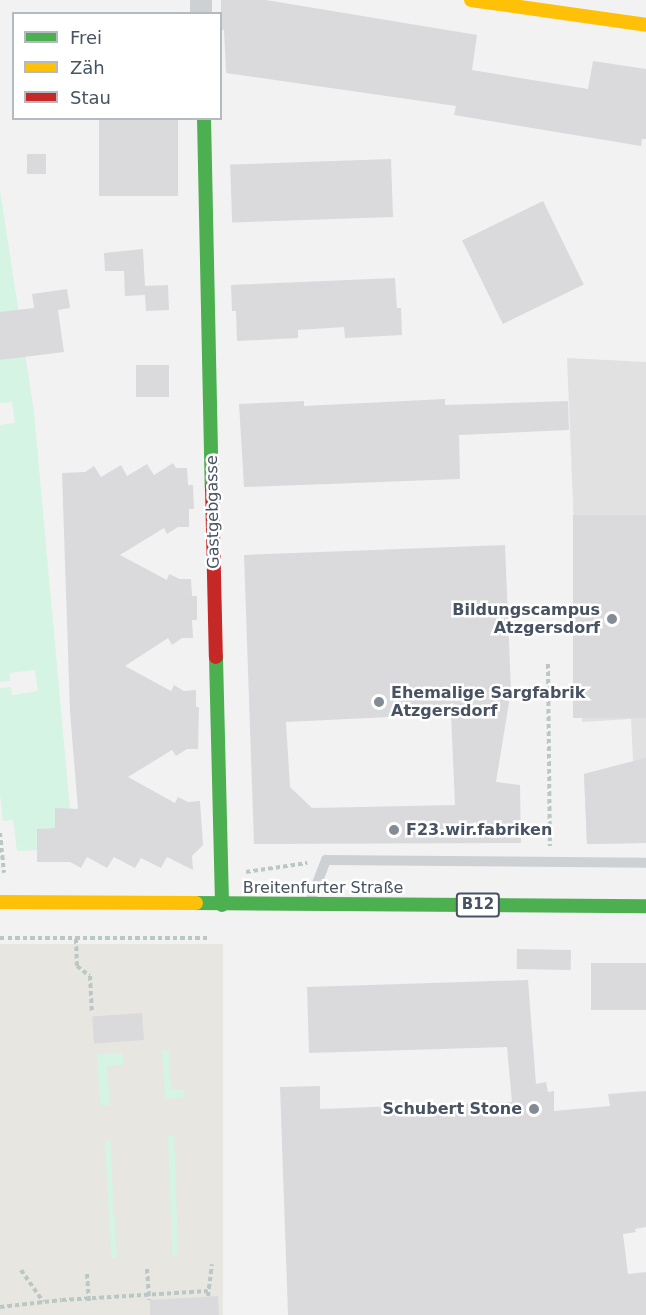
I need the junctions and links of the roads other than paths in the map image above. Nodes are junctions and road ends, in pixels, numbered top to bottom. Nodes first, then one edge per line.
1 (471, 0) edge
2 (646, 25) edge
3 (204, 120) edge
4 (646, 863) edge
5 (0, 902) edge
6 (309, 904) junction
7 (222, 905) junction
8 (646, 906) edge

1 - 2 street
3 - 7 street, Gastgebgasse
4 - 6 lane
5 - 7 street, Breitenfurter Straße / B12
6 - 7 street, Breitenfurter Straße / B12
6 - 8 street, Breitenfurter Straße / B12

